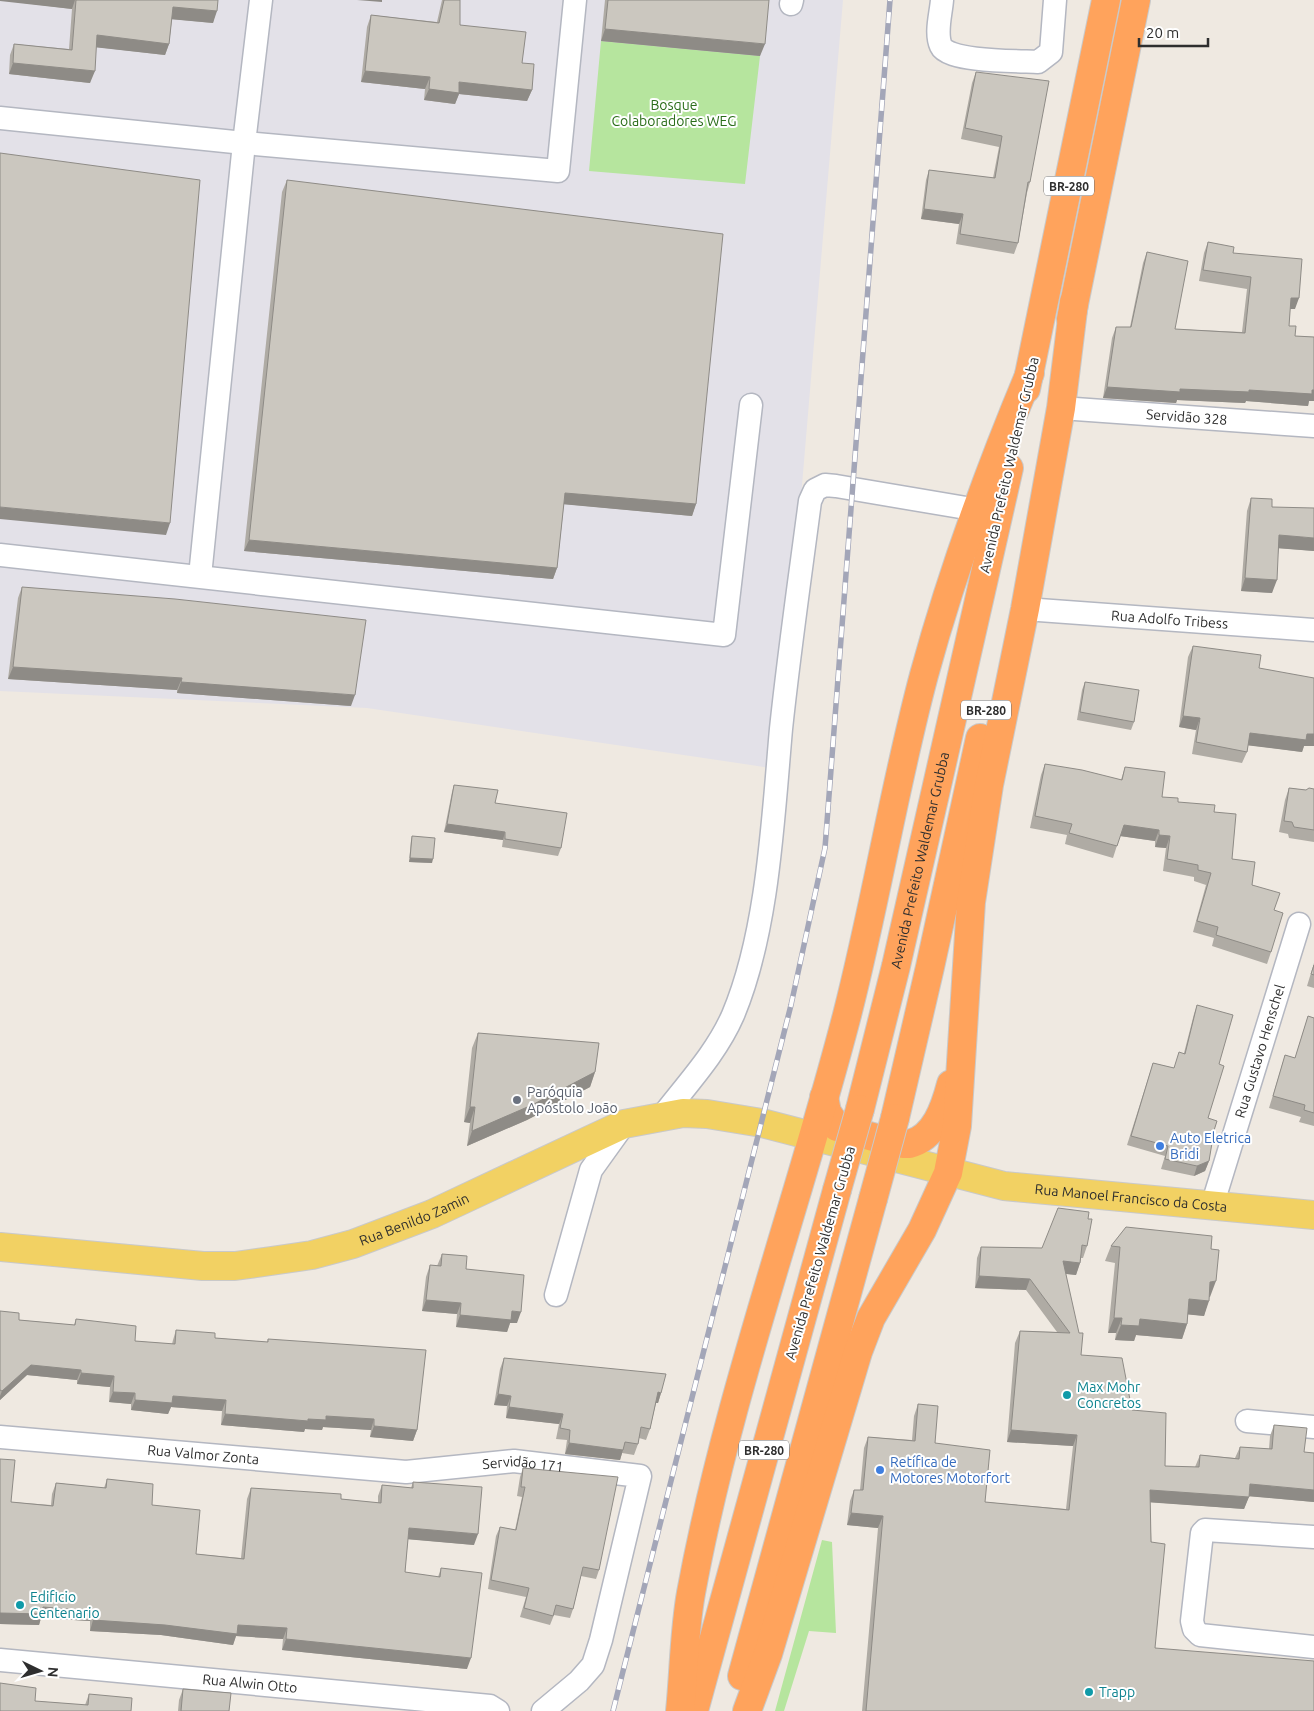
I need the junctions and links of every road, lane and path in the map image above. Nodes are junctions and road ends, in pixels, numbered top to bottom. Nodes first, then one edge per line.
1 (262, 0) edge
2 (575, 0) edge
3 (942, 0) edge
4 (1055, 0) edge
5 (1106, 0) edge
6 (1136, 0) edge
7 (0, 118) edge
8 (244, 143) junction
9 (1074, 302) junction
10 (1030, 373) junction
11 (751, 405) dead end
12 (1061, 408) junction
13 (1314, 426) edge
14 (978, 510) junction
15 (0, 555) edge
16 (200, 576) junction
17 (1025, 609) junction
18 (1314, 630) edge
19 (1299, 924) dead end
20 (961, 1044) junction
21 (824, 1097) junction
22 (664, 1114) junction
23 (624, 1124) junction
24 (813, 1136) junction
25 (948, 1173) junction
26 (1212, 1206) junction
27 (1314, 1215) edge
28 (0, 1247) edge
29 (556, 1295) dead end
30 (1248, 1421) dead end
31 (1310, 1426) edge
32 (0, 1437) edge
33 (406, 1472) joint
34 (1314, 1537) edge
35 (1314, 1647) edge
36 (0, 1660) edge
37 (498, 1711) edge
38 (543, 1711) edge
39 (680, 1711) edge
40 (694, 1711) edge
41 (733, 1711) edge
42 (748, 1711) edge

1 - 8 street
2 - 8 street
3 - 4 street
5 - 10 highway, Avenida Prefeito Waldemar Grubba / BR-280
6 - 9 highway, Avenida Prefeito Waldemar Grubba / BR-280
7 - 8 street
8 - 16 street
9 - 12 highway
9 - 41 highway, Avenida Prefeito Waldemar Grubba / BR-280, bridge
10 - 14 highway
10 - 40 highway, Avenida Prefeito Waldemar Grubba / BR-280, bridge
11 - 16 street
12 - 13 street, Servidão 328
12 - 17 highway
14 - 21 highway
14 - 22 street
15 - 16 street
17 - 18 street, Rua Adolfo Tribess
17 - 20 highway
19 - 26 street, Rua Gustavo Henschel
20 - 21 highway
20 - 25 highway
21 - 24 highway
22 - 23 main road, Rua Benildo Zamin
22 - 24 main road, Rua Benildo Zamin
23 - 28 main road, Rua Benildo Zamin
23 - 29 street
24 - 25 main road, Rua Manoel Francisco da Costa
24 - 39 highway
25 - 26 main road, Rua Manoel Francisco da Costa
25 - 42 highway
26 - 27 main road, Rua Manoel Francisco da Costa
30 - 31 street
32 - 33 street, Rua Valmor Zonta
33 - 38 street, Servidão 171
34 - 35 street
36 - 37 street, Rua Alwin Otto

